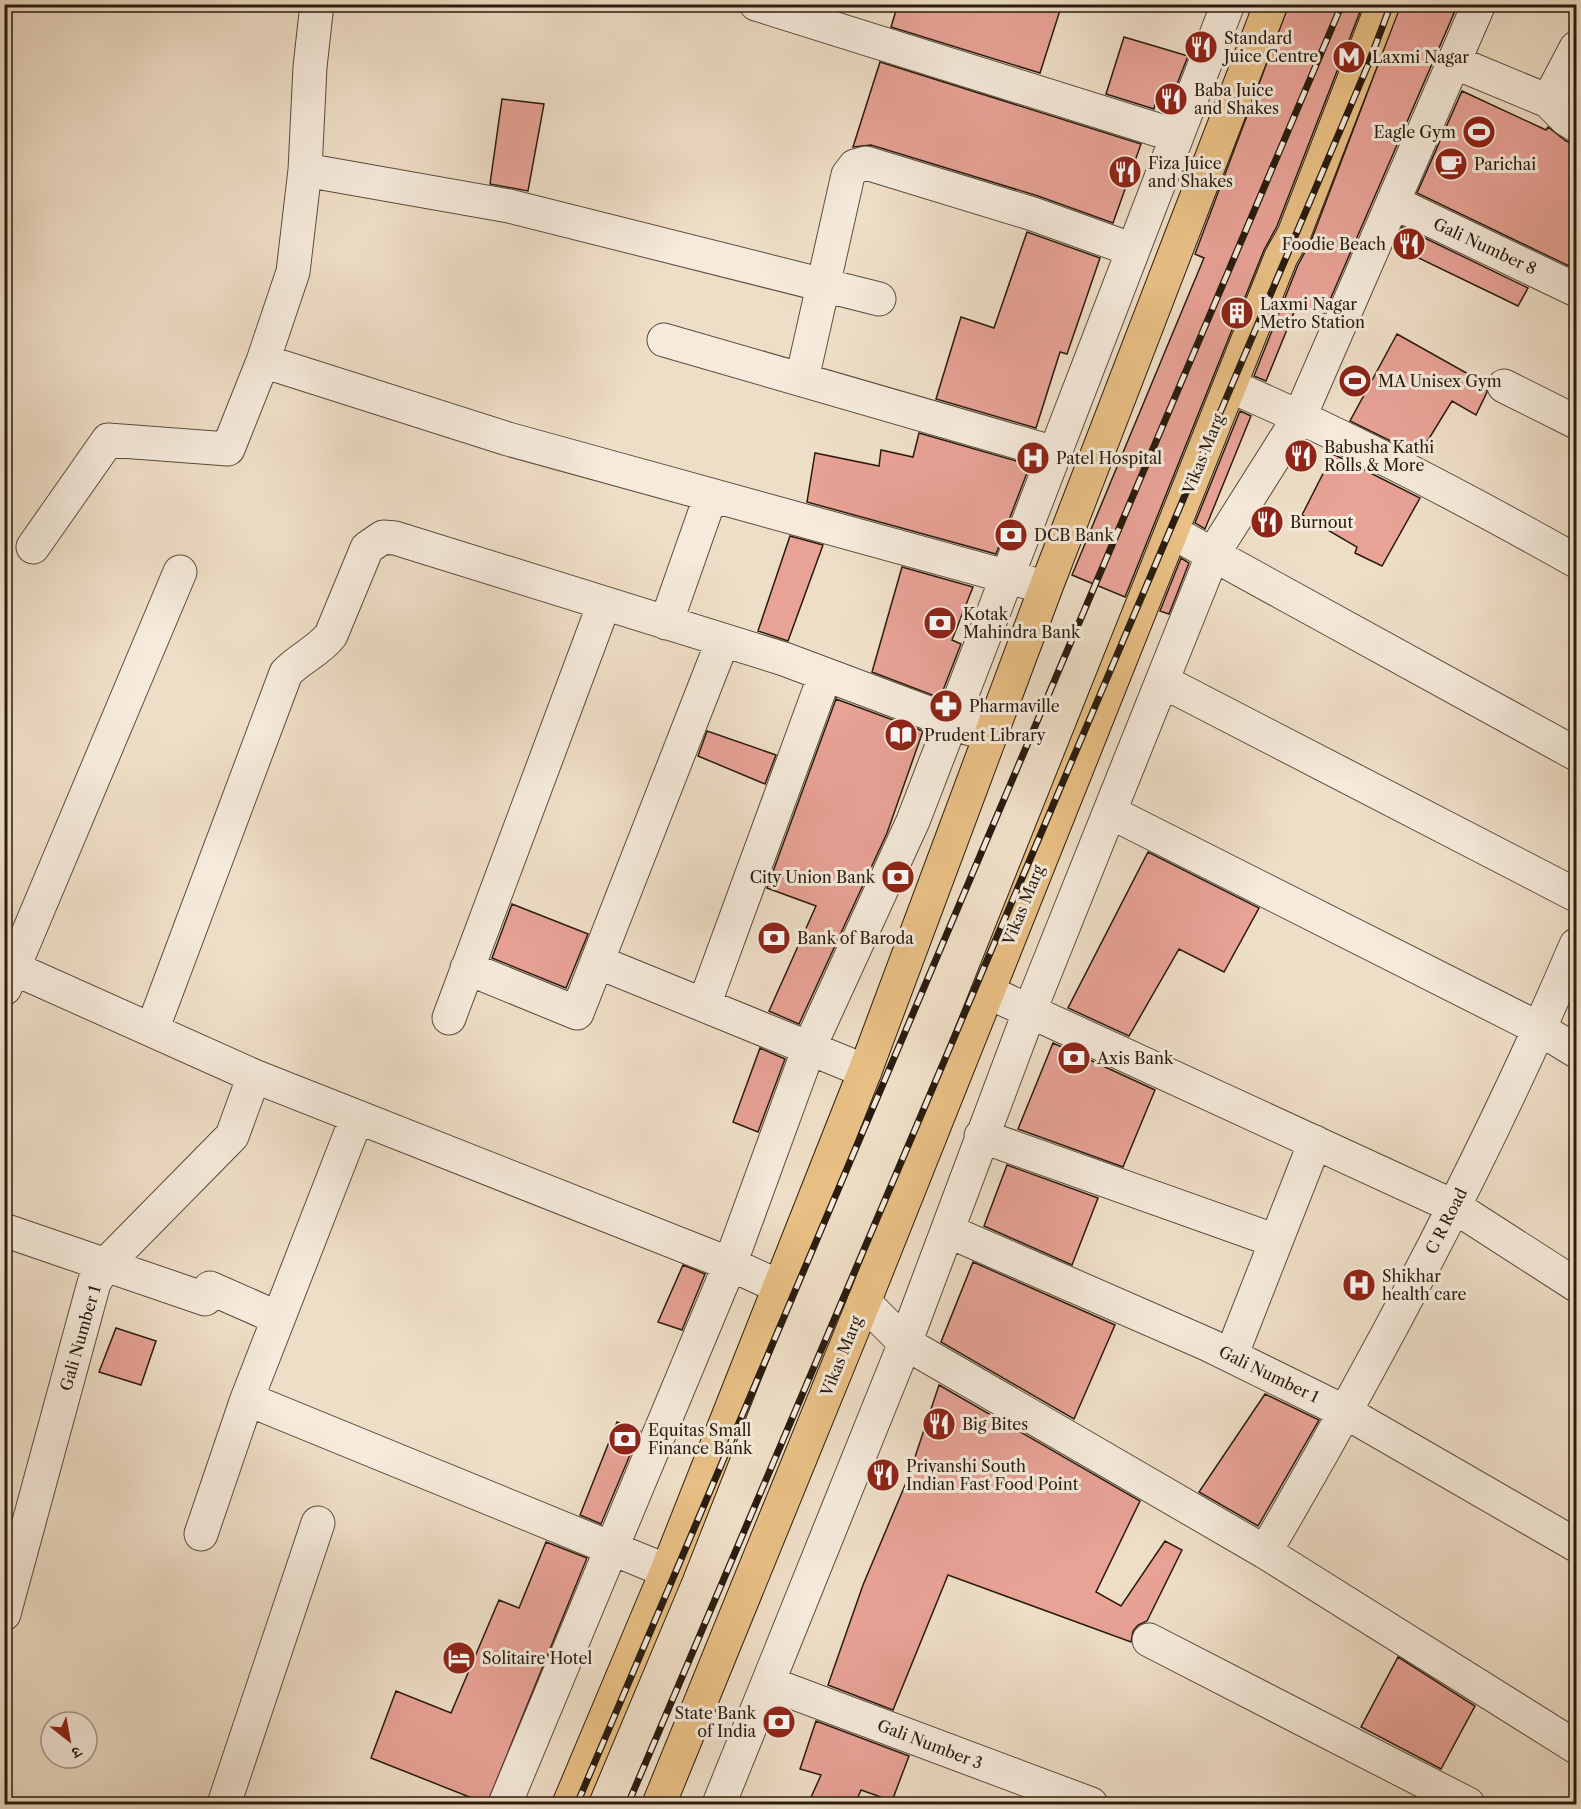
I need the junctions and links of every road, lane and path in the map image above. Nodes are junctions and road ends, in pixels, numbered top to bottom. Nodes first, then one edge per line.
1 (317, 4) edge
2 (756, 4) edge
3 (1228, 4) edge
4 (1271, 4) edge
5 (1383, 4) edge
6 (1479, 4) edge
7 (1576, 48) edge
8 (1454, 62) junction
9 (1548, 101) junction
10 (1576, 125) edge
11 (1177, 136) junction
12 (305, 170) junction
13 (1393, 202) junction
14 (1133, 250) junction
15 (823, 285) junction
16 (1576, 290) edge
17 (879, 299) dead end
18 (664, 340) dead end
19 (263, 361) junction
20 (802, 379) junction
21 (1230, 386) junction
22 (1504, 386) dead end
23 (1300, 416) junction
24 (1576, 422) edge
25 (1055, 453) junction
26 (711, 495) junction
27 (1172, 532) junction
28 (33, 547) dead end
29 (1214, 554) junction
30 (1576, 561) edge
31 (180, 572) dead end
32 (1008, 577) junction
33 (1046, 587) junction
34 (604, 604) junction
35 (666, 623) junction
36 (723, 640) junction
37 (825, 675) junction
38 (1162, 681) junction
39 (951, 723) junction
40 (990, 736) junction
41 (1576, 754) edge
42 (1110, 812) junction
43 (1576, 895) edge
44 (1576, 945) edge
45 (598, 962) junction
46 (467, 968) junction
47 (7, 974) edge
48 (988, 992) junction
49 (704, 1005) junction
50 (1030, 1010) junction
51 (449, 1018) dead end
52 (1540, 1029) junction
53 (152, 1030) junction
54 (809, 1048) junction
55 (1576, 1052) edge
56 (865, 1071) junction
57 (254, 1076) junction
58 (357, 1117) junction
59 (981, 1136) junction
60 (1315, 1142) junction
61 (1455, 1207) junction
62 (4, 1230) edge
63 (948, 1232) junction
64 (1276, 1241) junction
65 (730, 1263) junction
66 (106, 1264) junction
67 (1576, 1285) edge
68 (780, 1287) junction
69 (864, 1302) junction
70 (278, 1318) junction
71 (905, 1343) junction
72 (1231, 1356) junction
73 (247, 1399) junction
74 (1347, 1413) junction
75 (318, 1523) dead end
76 (201, 1534) dead end
77 (1576, 1545) edge
78 (612, 1548) junction
79 (1265, 1552) junction
80 (667, 1571) junction
81 (4, 1614) edge
82 (1149, 1640) dead end
83 (768, 1683) junction
84 (1576, 1747) edge
85 (224, 1804) edge
86 (505, 1804) edge
87 (569, 1804) edge
88 (658, 1804) edge
89 (719, 1804) edge
90 (1091, 1804) edge
91 (1468, 1804) edge

1 - 12 street
2 - 11 street
3 - 11 street
4 - 33 main road
5 - 21 main road, Vikas Marg
6 - 8 street
7 - 9 street
8 - 9 street
8 - 13 street
9 - 10 street
11 - 14 street
12 - 15 street
12 - 19 street
13 - 16 street, Gali Number 8
13 - 23 street
14 - 15 street
14 - 25 street
15 - 17 street
15 - 20 street
18 - 20 street
19 - 26 street
19 - 28 street
20 - 25 street
21 - 23 street
21 - 27 main road, Vikas Marg
22 - 24 street
23 - 29 street
23 - 30 street
25 - 32 street
26 - 32 street
26 - 35 street
27 - 29 street
27 - 48 main road, Vikas Marg
29 - 38 street
29 - 41 street
31 - 47 street
32 - 33 street
32 - 39 street
33 - 40 main road
34 - 35 street
34 - 46 street
34 - 53 street
35 - 36 street
36 - 37 street
36 - 45 street
37 - 39 street
37 - 49 street
38 - 42 street
38 - 43 street
39 - 40 street
39 - 54 street
40 - 56 main road
42 - 50 street
42 - 52 street
44 - 52 street, C R Road
45 - 46 street
45 - 49 street
46 - 51 street
47 - 53 street
48 - 50 street
48 - 69 main road, Vikas Marg
49 - 54 street
50 - 59 street
50 - 60 street
52 - 55 street
52 - 61 street, C R Road
53 - 57 street
54 - 56 street
54 - 65 street
56 - 68 main road
57 - 58 street
57 - 66 street, Gali Number 1
58 - 65 street
58 - 70 street
59 - 63 street
59 - 64 street
60 - 61 street
60 - 64 street
61 - 67 street
61 - 74 street, C R Road
62 - 66 street
63 - 71 street
63 - 72 street, Gali Number 1
64 - 72 street
65 - 68 street
65 - 78 street
66 - 70 street
66 - 81 street, Gali Number 1
68 - 80 main road
69 - 71 street
69 - 88 main road, Vikas Marg
70 - 73 street
71 - 79 street
71 - 83 street
72 - 74 street, Gali Number 1
73 - 76 street
73 - 78 street
74 - 77 street, Gali Number 1
74 - 79 street, C R Road
75 - 85 street
78 - 80 street
78 - 86 street
79 - 84 street
80 - 87 main road
82 - 91 street
83 - 89 street
83 - 90 street, Gali Number 3

